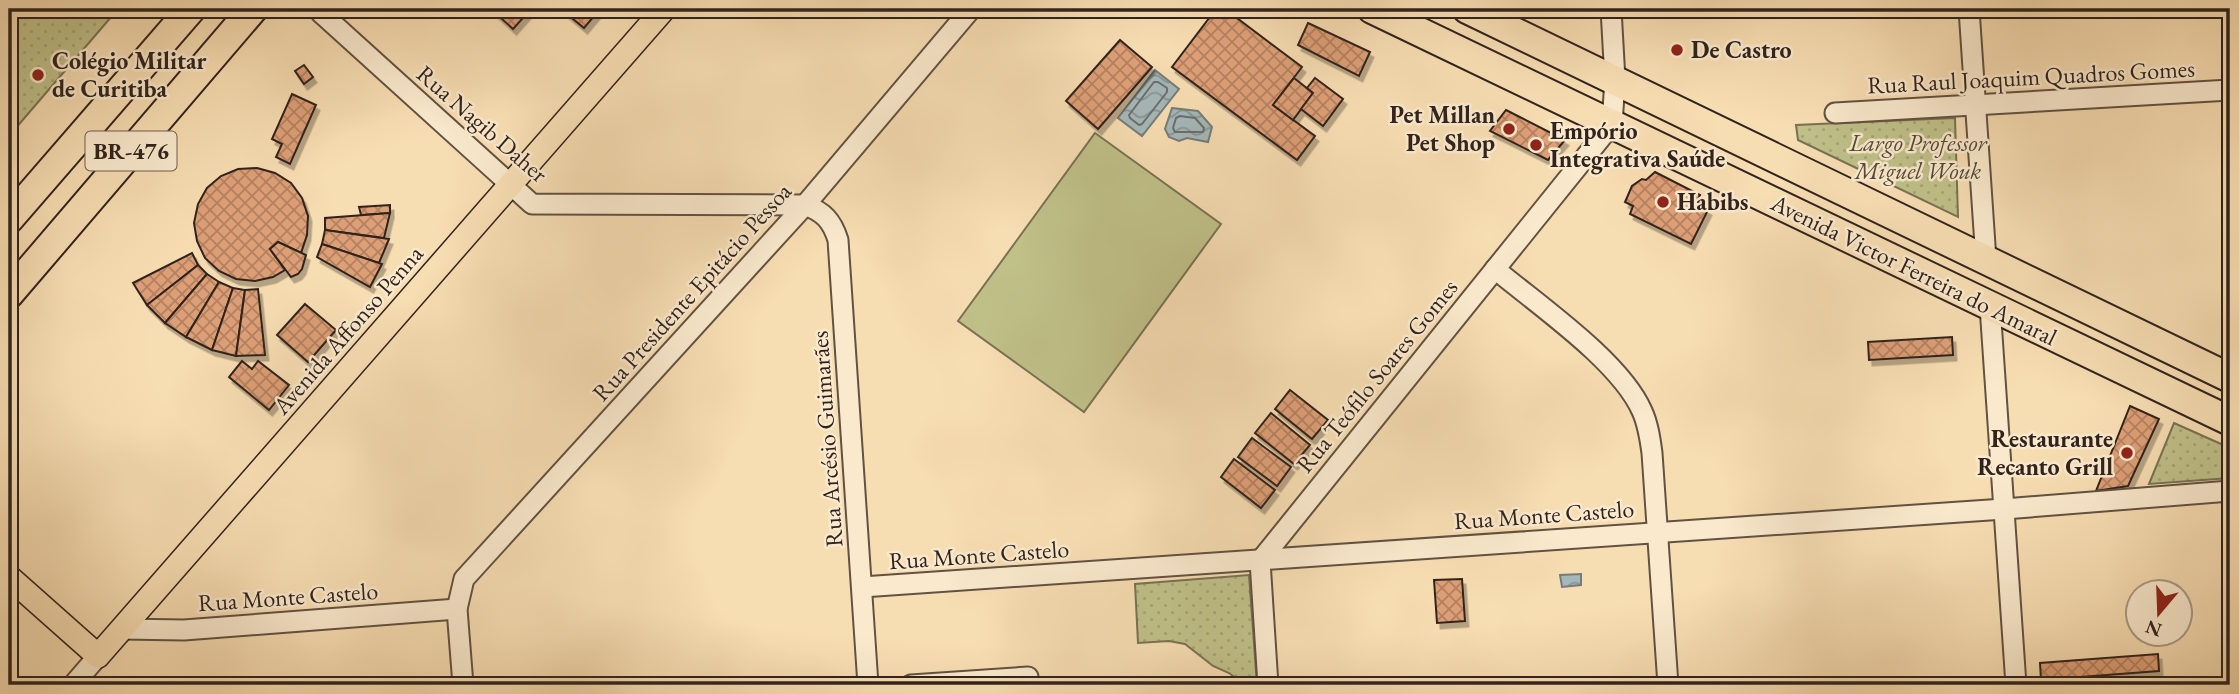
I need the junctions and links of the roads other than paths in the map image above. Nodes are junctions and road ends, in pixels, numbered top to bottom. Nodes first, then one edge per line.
1 (191, 9) edge
2 (253, 9) edge
3 (664, 9) edge
4 (971, 9) edge
5 (1371, 9) edge
6 (1467, 9) edge
7 (1611, 9) edge
8 (1969, 9) edge
9 (323, 11) edge
10 (1615, 80) junction
11 (2230, 90) edge
12 (1976, 106) junction
13 (1835, 113) dead end
14 (1612, 124) junction
15 (510, 184) junction
16 (805, 205) junction
17 (9, 219) edge
18 (1986, 260) junction
19 (1495, 269) junction
20 (9, 294) edge
21 (1990, 306) junction
22 (2230, 378) edge
23 (2230, 421) edge
24 (2230, 491) edge
25 (2004, 509) junction
26 (1657, 531) junction
27 (1260, 561) junction
28 (9, 577) edge
29 (862, 587) junction
30 (457, 609) junction
31 (122, 629) junction
32 (98, 656) junction
33 (1028, 677) dead end
34 (73, 685) edge
35 (463, 685) edge
36 (868, 685) edge
37 (911, 685) edge
38 (1268, 685) edge
39 (1668, 685) edge
40 (2016, 685) edge

1 - 17 highway
2 - 20 highway, BR-476
3 - 15 main road, Avenida Affonso Penna
4 - 16 street, Rua Presidente Epitácio Pessoa
5 - 14 highway, Avenida Victor Ferreira do Amaral
6 - 10 highway, Avenida Victor Ferreira do Amaral
7 - 10 street
8 - 12 street
9 - 15 street, Rua Nagib Daher
10 - 14 street
10 - 18 highway, Avenida Victor Ferreira do Amaral
11 - 12 street, Rua Raul Joaquim Quadros Gomes
12 - 13 street, Rua Raul Joaquim Quadros Gomes
12 - 18 street
14 - 19 street, Rua Teófilo Soares Gomes
14 - 21 highway, Avenida Victor Ferreira do Amaral
15 - 16 street, Rua Nagib Daher
15 - 31 main road, Avenida Affonso Penna
16 - 29 street, Rua Arcésio Guimarães
16 - 30 street, Rua Presidente Epitácio Pessoa
18 - 22 highway, Avenida Victor Ferreira do Amaral
19 - 26 street
19 - 27 street, Rua Teófilo Soares Gomes
21 - 23 highway, Avenida Victor Ferreira do Amaral
21 - 25 street
24 - 25 street, Rua Monte Castelo
25 - 26 street, Rua Monte Castelo
25 - 40 street
26 - 27 street, Rua Monte Castelo
26 - 39 street
27 - 29 street, Rua Monte Castelo
27 - 38 street
28 - 32 main road
29 - 36 street, Rua Arcésio Guimarães
30 - 31 street, Rua Monte Castelo
30 - 35 street
31 - 32 main road, Avenida Affonso Penna
32 - 34 street, Avenida Affonso Penna
33 - 37 street

